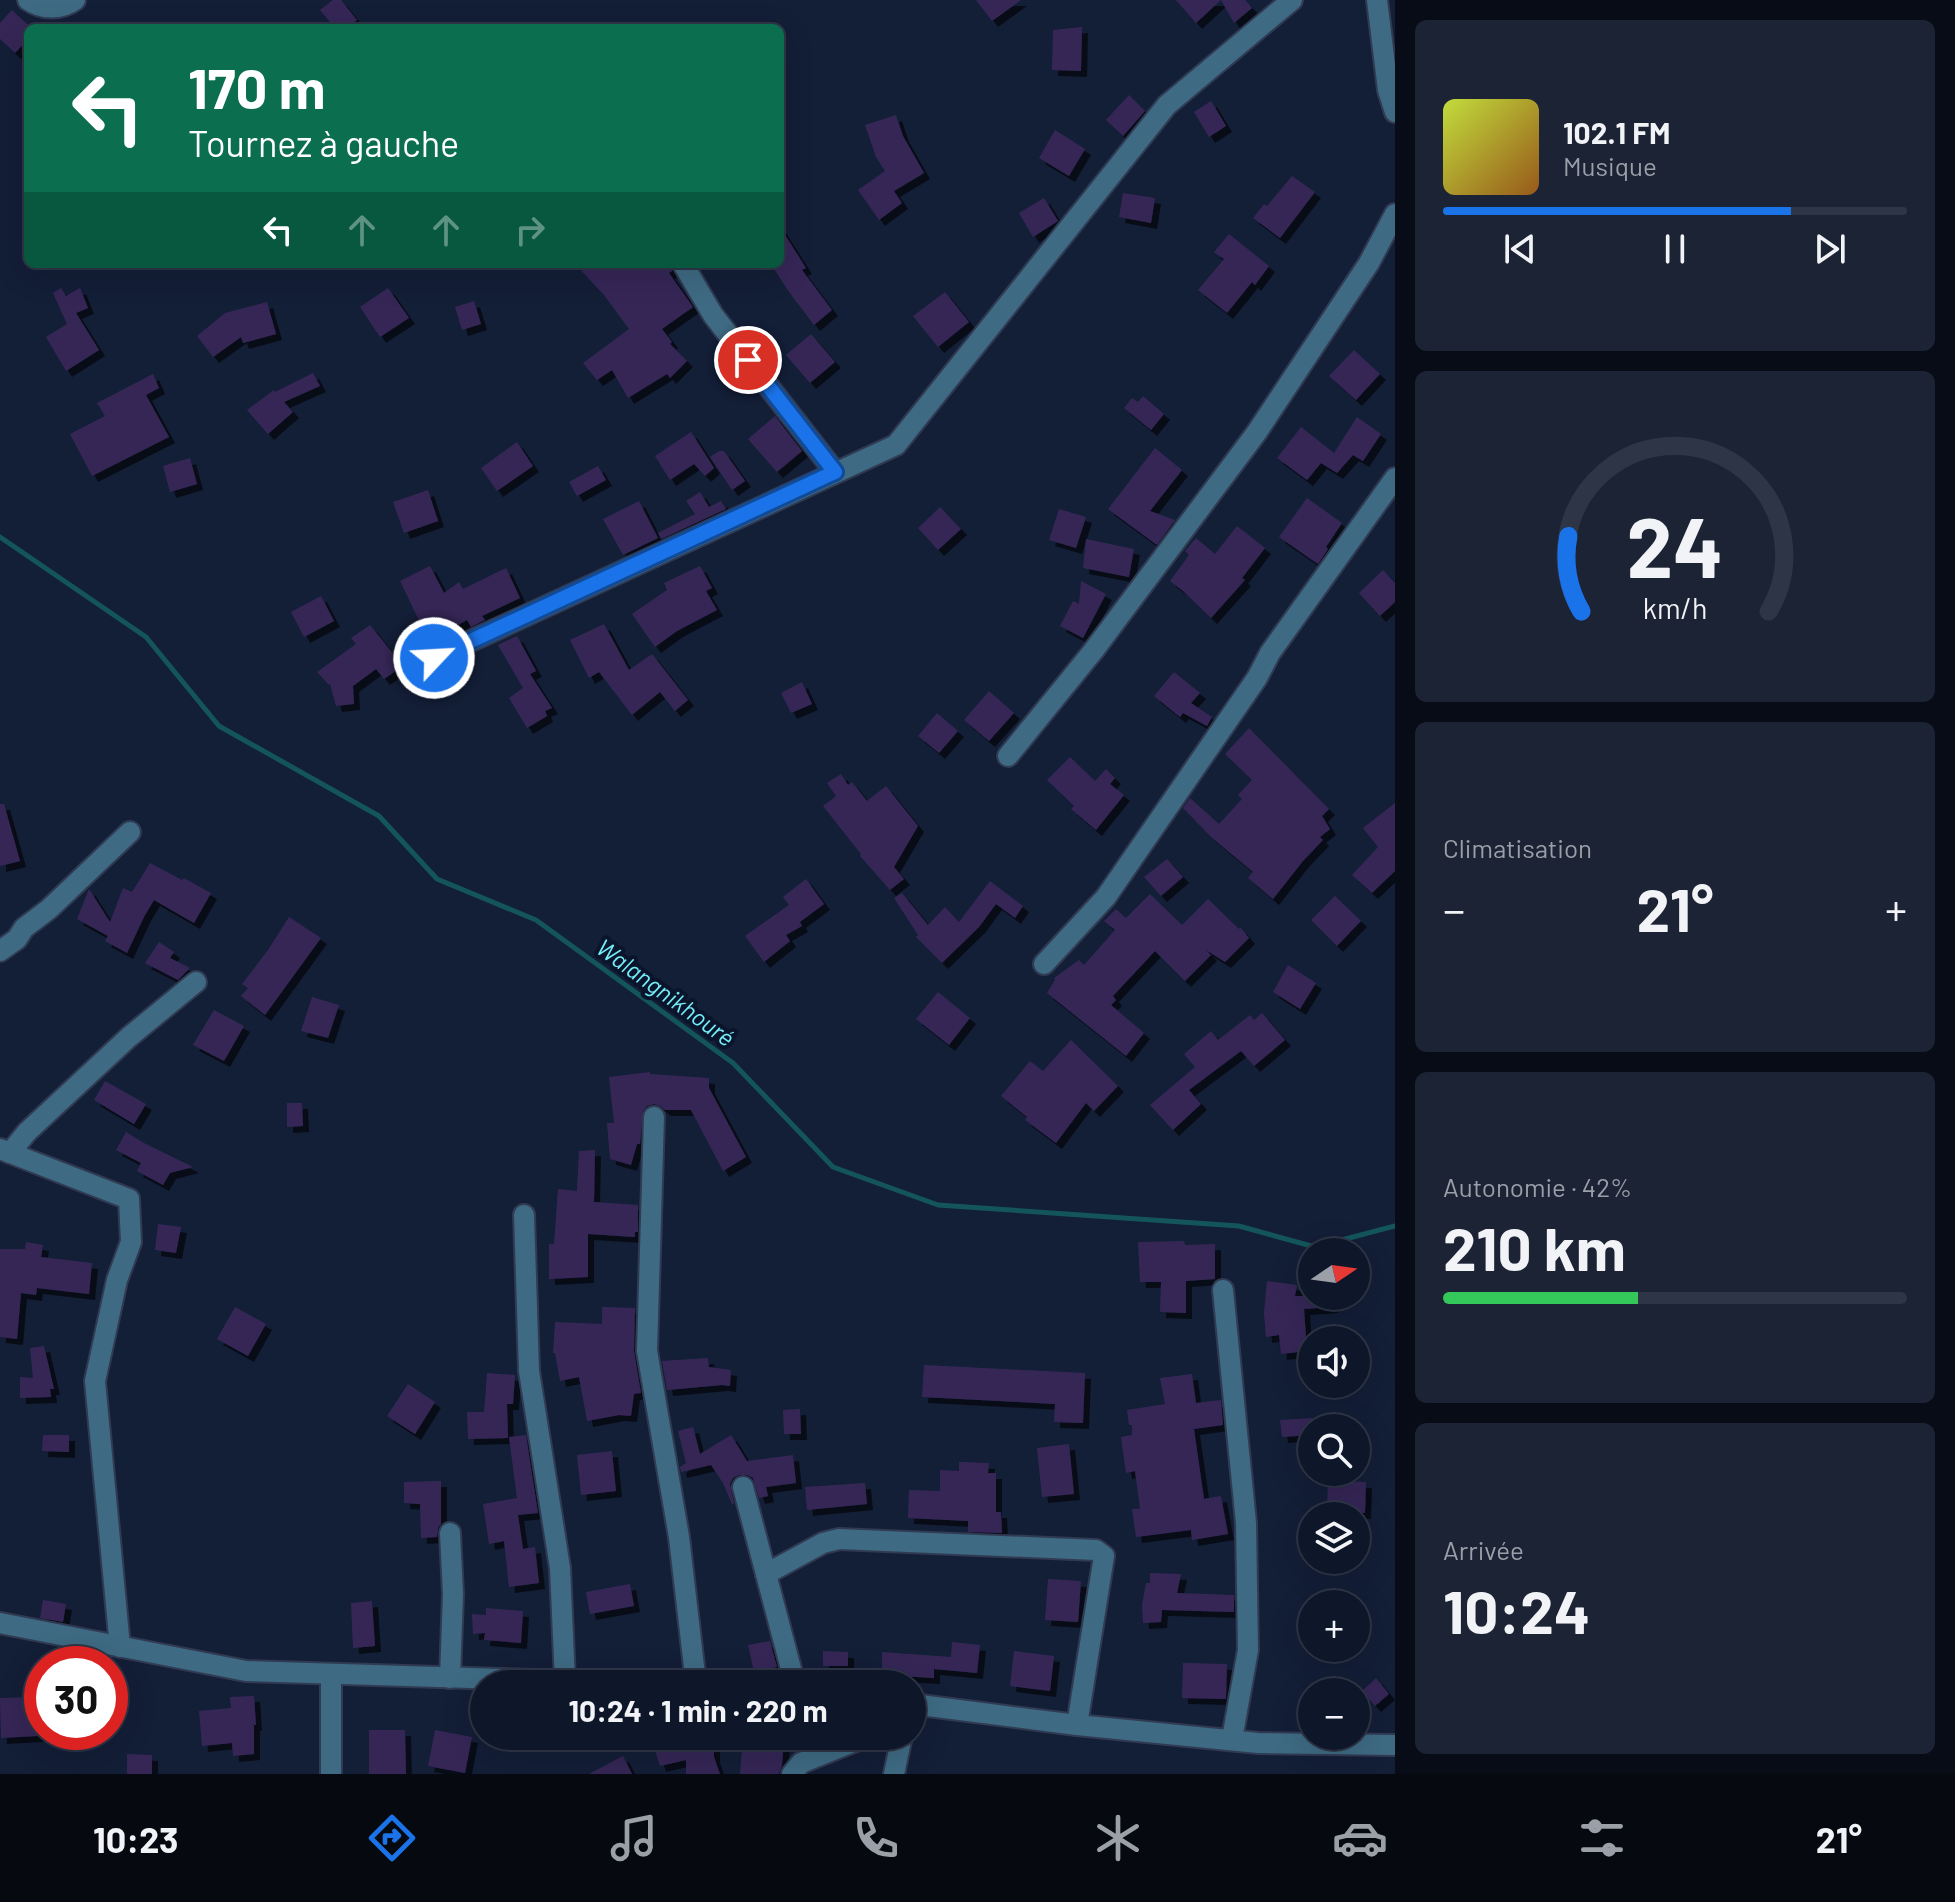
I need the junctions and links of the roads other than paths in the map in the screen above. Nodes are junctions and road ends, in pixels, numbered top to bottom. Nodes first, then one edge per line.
1 (28, 0) edge
2 (75, 0) edge
3 (1292, 0) edge
4 (1377, 0) edge
5 (1395, 112) edge
6 (1395, 214) edge
7 (685, 268) edge
8 (835, 472) junction
9 (1395, 478) edge
10 (434, 658) dead end
11 (1008, 756) dead end
12 (130, 832) dead end
13 (0, 951) edge
14 (1044, 964) dead end
15 (196, 982) dead end
16 (654, 1117) dead end
17 (5, 1151) edge
18 (524, 1215) dead end
19 (1223, 1290) dead end
20 (743, 1487) dead end
21 (450, 1533) dead end
22 (766, 1574) junction
23 (0, 1623) edge
24 (115, 1646) edge
25 (120, 1646) edge
26 (128, 1649) edge
27 (565, 1670) edge
28 (694, 1670) edge
29 (791, 1670) edge
30 (331, 1674) junction
31 (450, 1678) junction
32 (470, 1679) edge
33 (926, 1706) edge
34 (951, 1709) junction
35 (926, 1716) edge
36 (1077, 1725) junction
37 (1232, 1739) junction
38 (1395, 1745) edge
39 (833, 1750) edge
40 (899, 1750) edge
41 (331, 1774) edge
42 (792, 1774) edge
43 (894, 1774) edge

1 - 2 street
3 - 8 street
4 - 5 street
6 - 11 street
7 - 8 street
8 - 10 street
9 - 14 street
12 - 13 street
15 - 17 street
16 - 28 street
17 - 25 street
18 - 27 street
19 - 37 street
20 - 22 street
21 - 31 street
22 - 29 street
22 - 36 street
23 - 24 street
26 - 30 street
30 - 31 street
30 - 41 street
31 - 32 street
33 - 34 street
34 - 35 street
34 - 36 street
36 - 37 street
37 - 38 street
39 - 42 street
40 - 43 street

